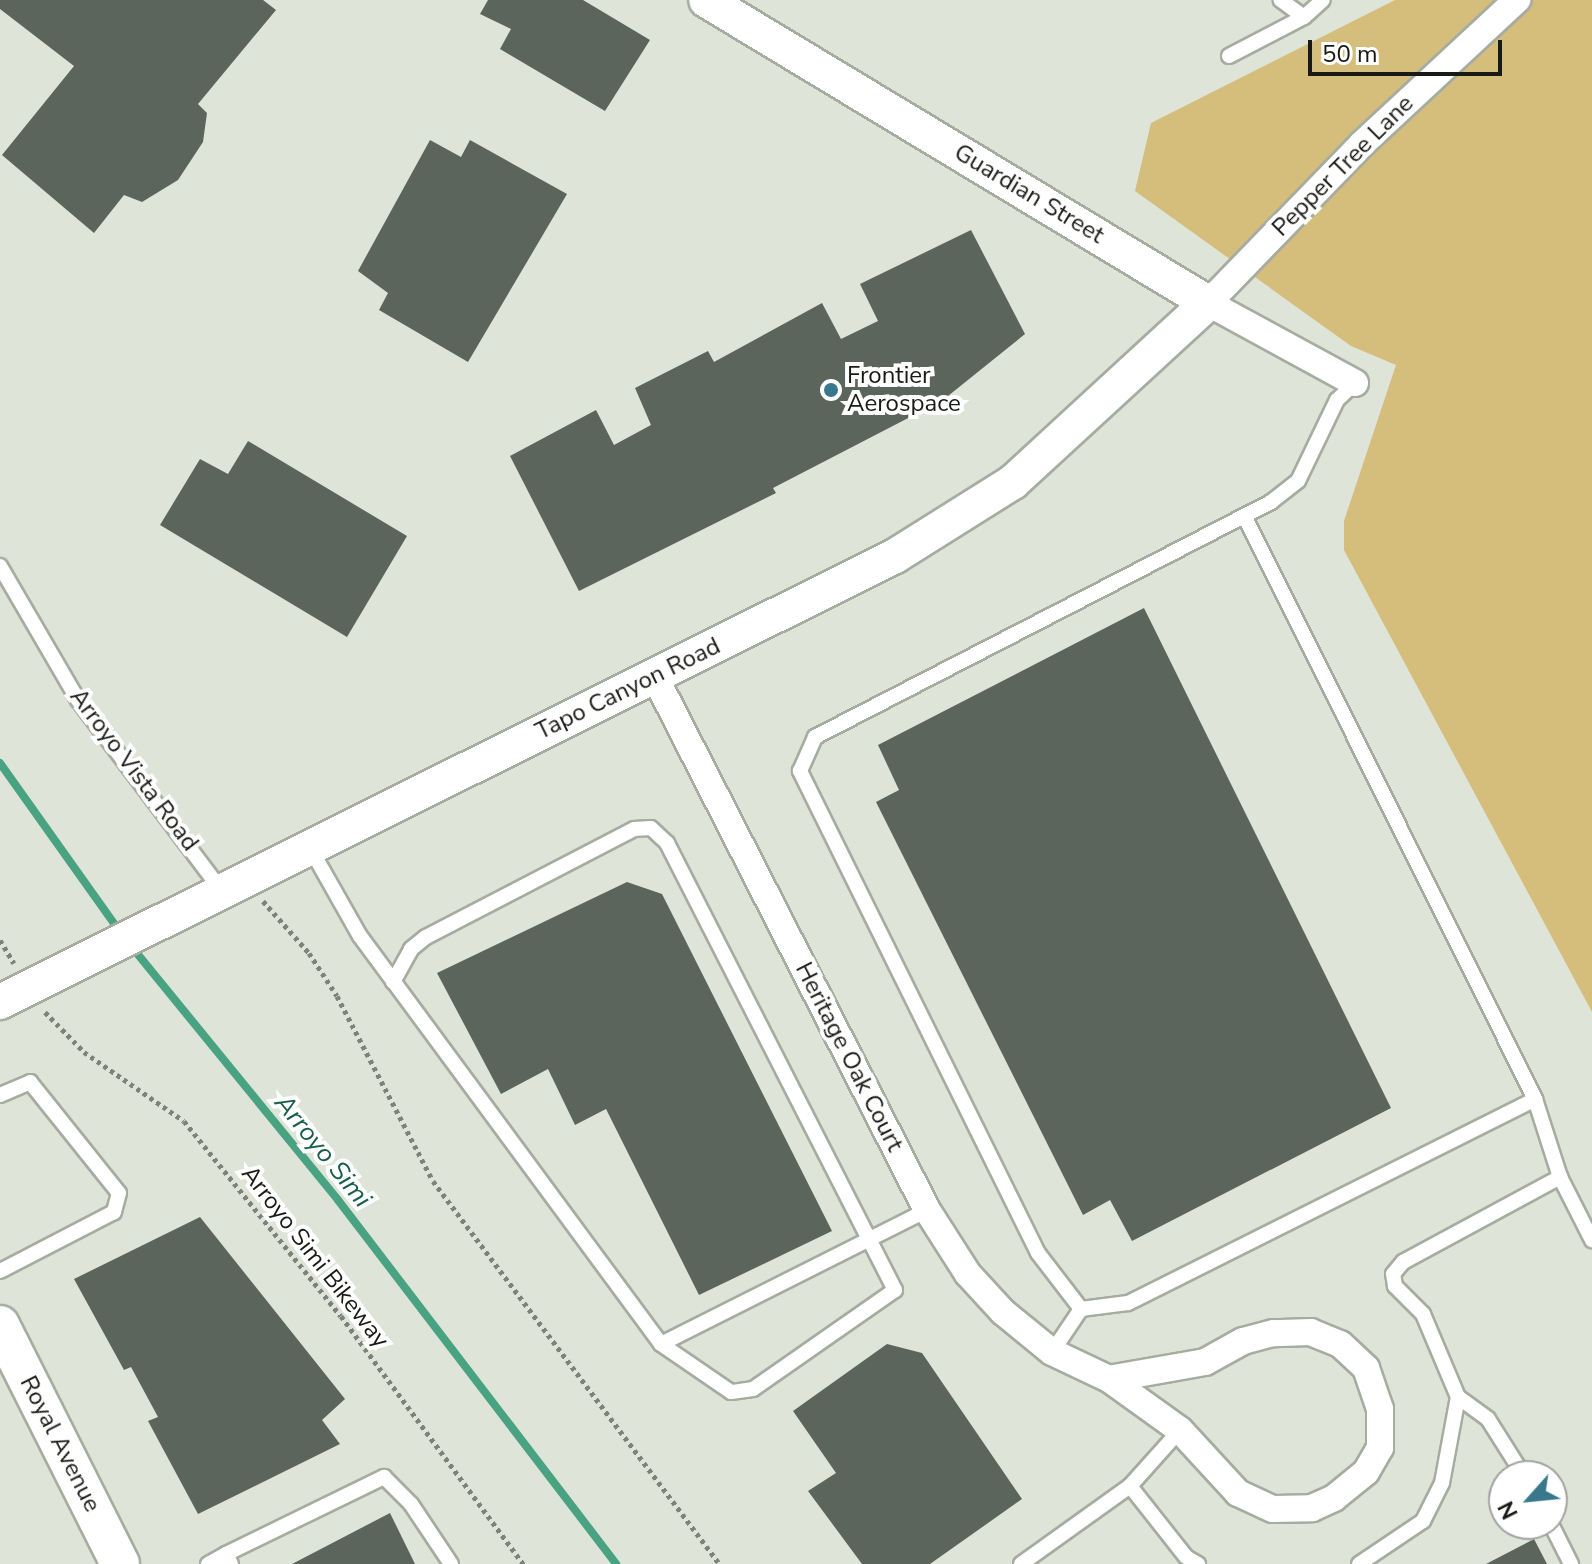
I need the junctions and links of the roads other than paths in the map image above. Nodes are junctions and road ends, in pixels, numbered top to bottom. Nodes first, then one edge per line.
1 (706, 0) edge
2 (1281, 0) edge
3 (1323, 0) edge
4 (1517, 0) edge
5 (1304, 17) junction
6 (1229, 56) dead end
7 (1208, 303) junction
8 (1355, 383) joint
9 (1245, 517) junction
10 (0, 566) edge
11 (655, 677) junction
12 (309, 846) junction
13 (221, 891) junction
14 (393, 982) junction
15 (0, 1002) edge
16 (0, 1095) edge
17 (1535, 1099) junction
18 (1560, 1177) junction
19 (927, 1210) junction
20 (867, 1240) junction
21 (1592, 1240) edge
22 (0, 1271) edge
23 (1081, 1309) junction
24 (0, 1325) edge
25 (661, 1344) junction
26 (1052, 1352) junction
27 (1109, 1379) junction
28 (1458, 1397) junction
29 (1180, 1430) junction
30 (1514, 1460) edge
31 (1130, 1486) junction
32 (1559, 1540) edge
33 (229, 1559) edge
34 (1187, 1562) edge
35 (120, 1564) edge
36 (208, 1564) edge
37 (451, 1564) edge
38 (1021, 1564) edge
39 (1359, 1564) edge
40 (1571, 1564) edge

1 - 7 street, Guardian Street
2 - 5 lane
3 - 5 lane
4 - 7 street, Pepper Tree Lane
5 - 6 lane
7 - 8 street, Guardian Street
7 - 11 street, Tapo Canyon Road
8 - 9 lane
9 - 17 lane
9 - 23 lane
10 - 13 lane, Arroyo Vista Road
11 - 12 street, Tapo Canyon Road
11 - 19 street, Heritage Oak Court
12 - 13 street, Tapo Canyon Road
12 - 14 lane
13 - 15 street, Tapo Canyon Road
14 - 20 lane
14 - 25 lane
16 - 22 lane
17 - 18 lane
17 - 23 lane
18 - 21 lane
18 - 28 lane
19 - 20 lane
19 - 26 street, Heritage Oak Court
20 - 25 lane
20 - 25 lane
23 - 26 lane
24 - 35 main road, Royal Avenue
26 - 27 street, Heritage Oak Court
27 - 29 street, Heritage Oak Court
27 - 29 street, Heritage Oak Court
28 - 30 lane
28 - 39 lane
29 - 31 lane
31 - 34 lane
31 - 38 lane
32 - 40 lane
33 - 36 lane
33 - 37 lane

